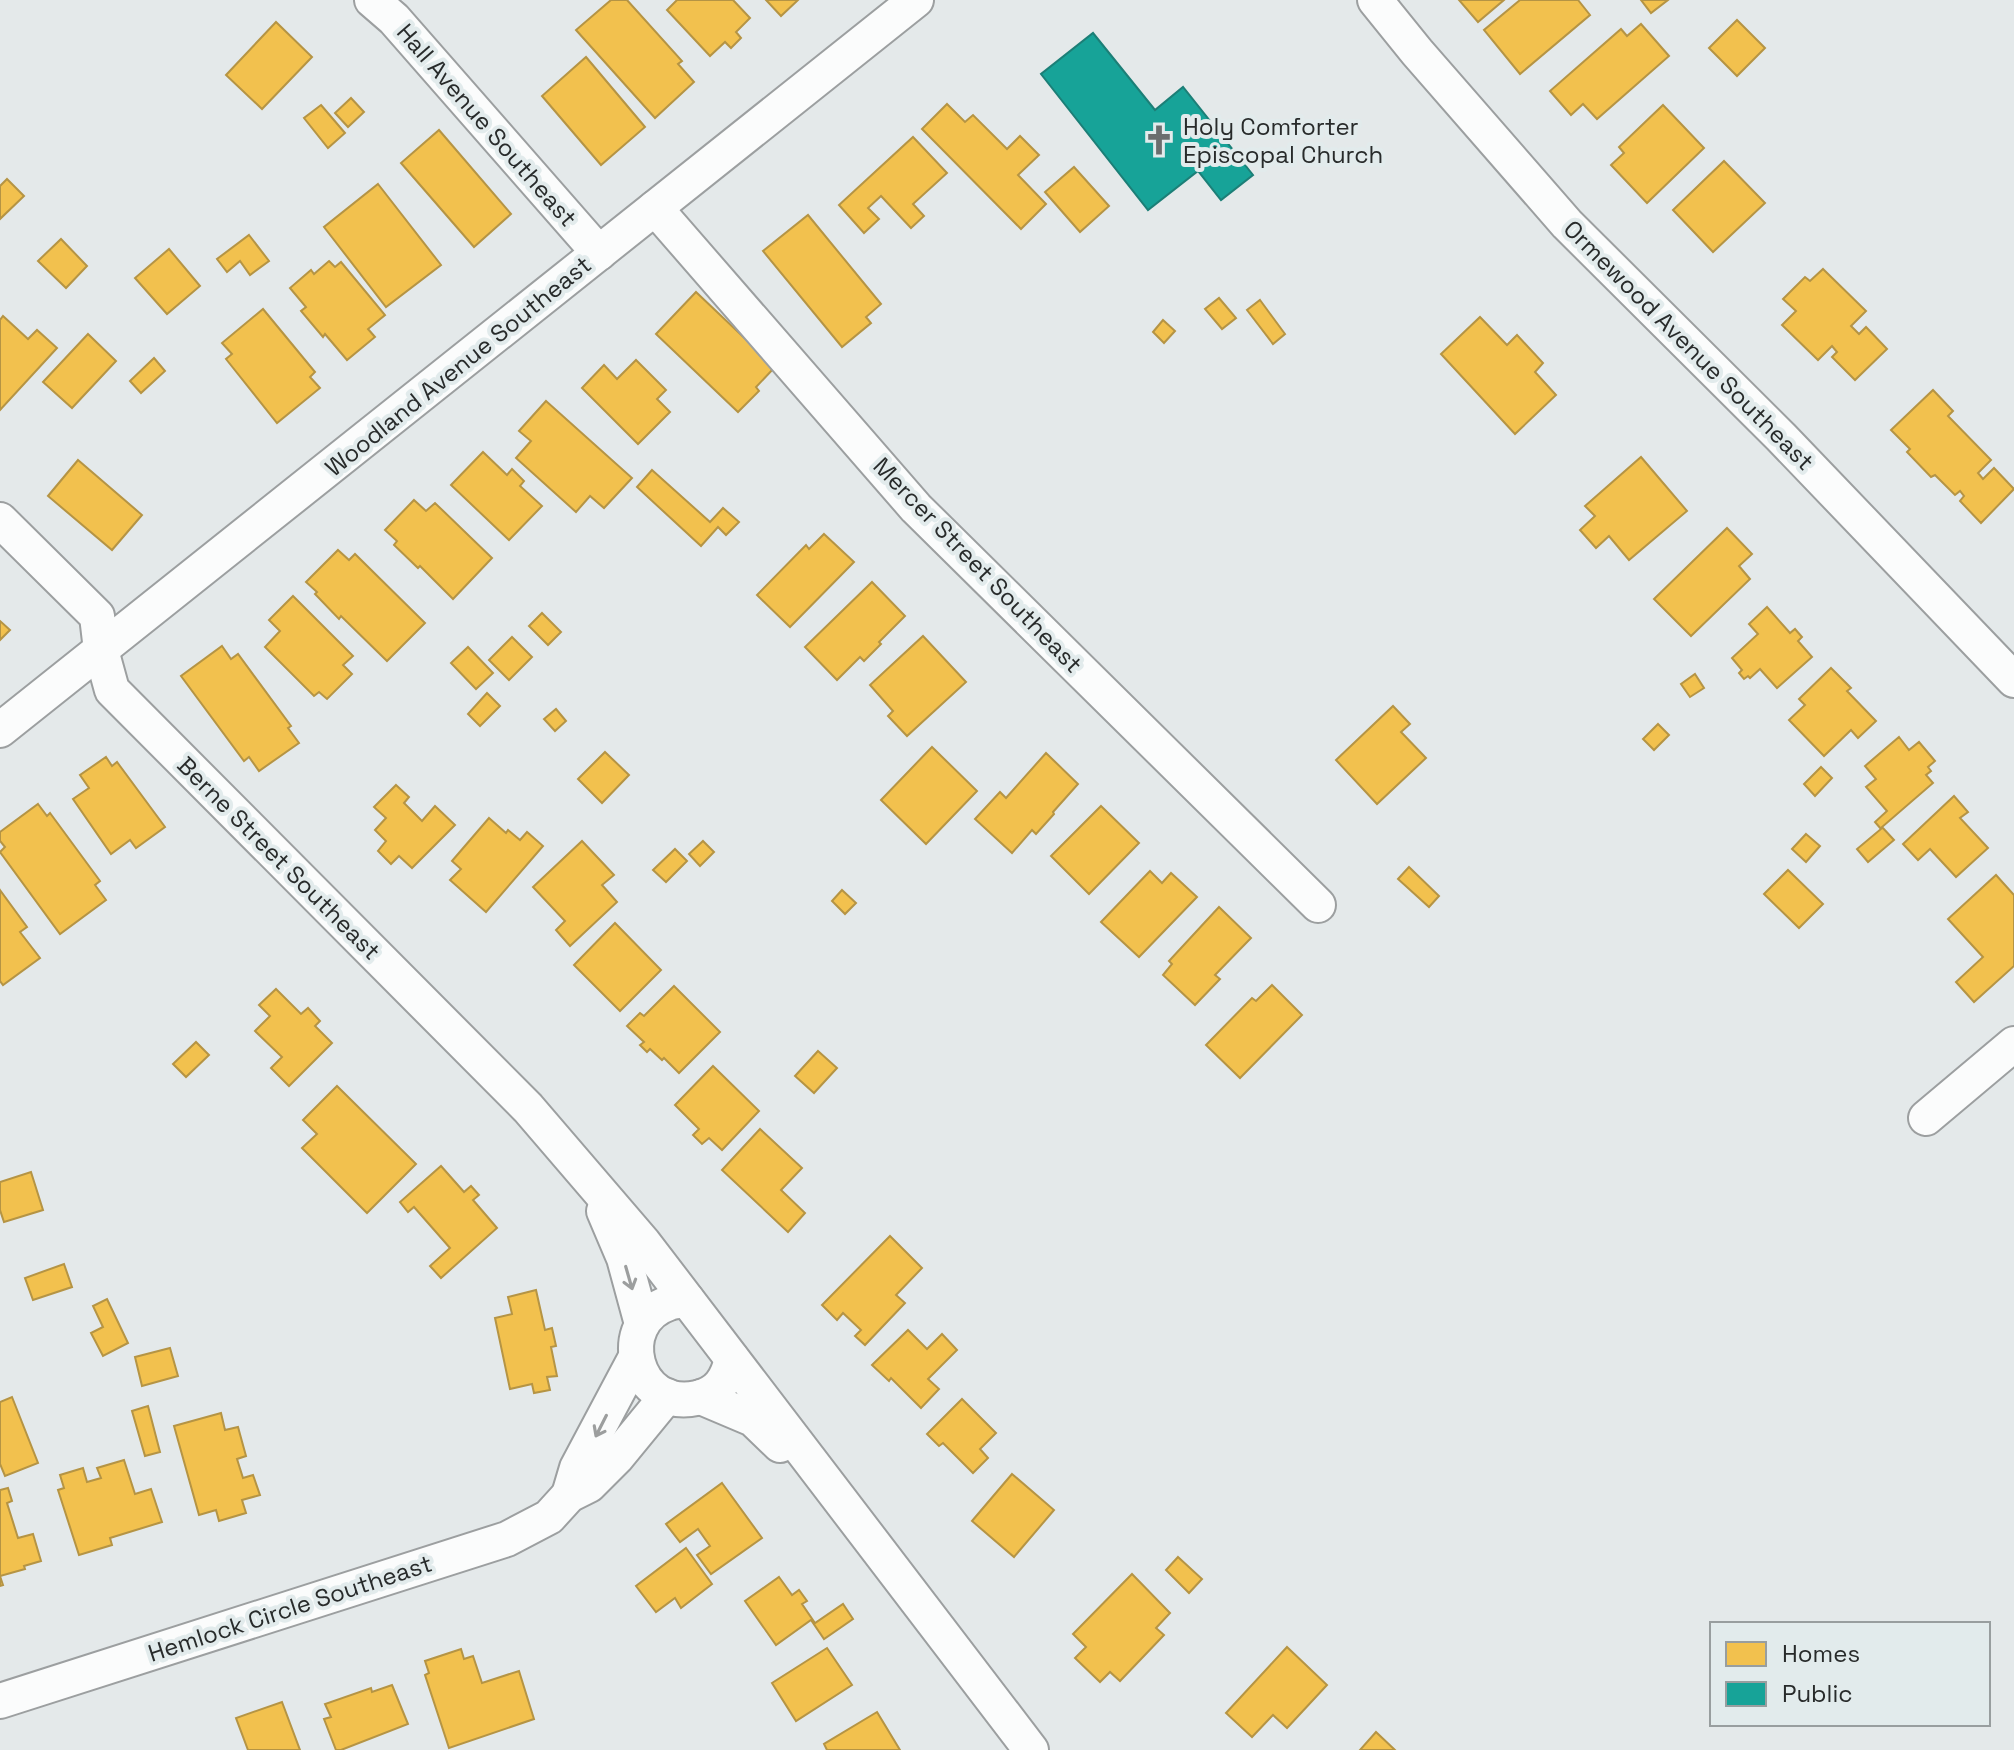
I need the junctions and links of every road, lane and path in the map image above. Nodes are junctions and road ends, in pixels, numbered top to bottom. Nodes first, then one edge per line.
1 (372, 0) edge
2 (916, 0) edge
3 (1375, 0) edge
4 (655, 208) junction
5 (599, 253) junction
6 (0, 520) edge
7 (101, 650) junction
8 (2014, 680) edge
9 (0, 730) edge
10 (1318, 905) dead end
11 (2014, 1044) edge
12 (1926, 1118) dead end
13 (591, 1181) junction
14 (687, 1300) junction
15 (642, 1324) junction
16 (636, 1357) junction
17 (732, 1359) junction
18 (667, 1396) junction
19 (701, 1397) junction
20 (569, 1495) junction
21 (869, 1538) junction
22 (0, 1701) edge
23 (1031, 1750) edge

1 - 5 street, Hall Avenue Southeast
2 - 4 street, Woodland Avenue Southeast
3 - 8 street, Ormewood Avenue Southeast
4 - 5 street, Woodland Avenue Southeast
4 - 10 street, Mercer Street Southeast
5 - 7 street, Woodland Avenue Southeast
6 - 7 street, Berne Street Southeast
7 - 9 street, Woodland Avenue Southeast
7 - 13 street, Berne Street Southeast
11 - 12 street
13 - 14 street, Berne Street Southeast
13 -> 15 street, Berne Street Southeast
14 - 15 street
14 - 17 street, Berne Street Southeast
15 - 16 street, Berne Street Southeast
16 - 18 street
16 -> 20 street, Hemlock Circle Southeast
17 - 19 street
17 - 21 street, Berne Street Southeast
18 - 19 street, Berne Street Southeast
18 - 20 street, Hemlock Circle Southeast
19 - 21 street, Berne Street Southeast
20 - 22 street, Hemlock Circle Southeast
21 - 23 street, Berne Street Southeast

